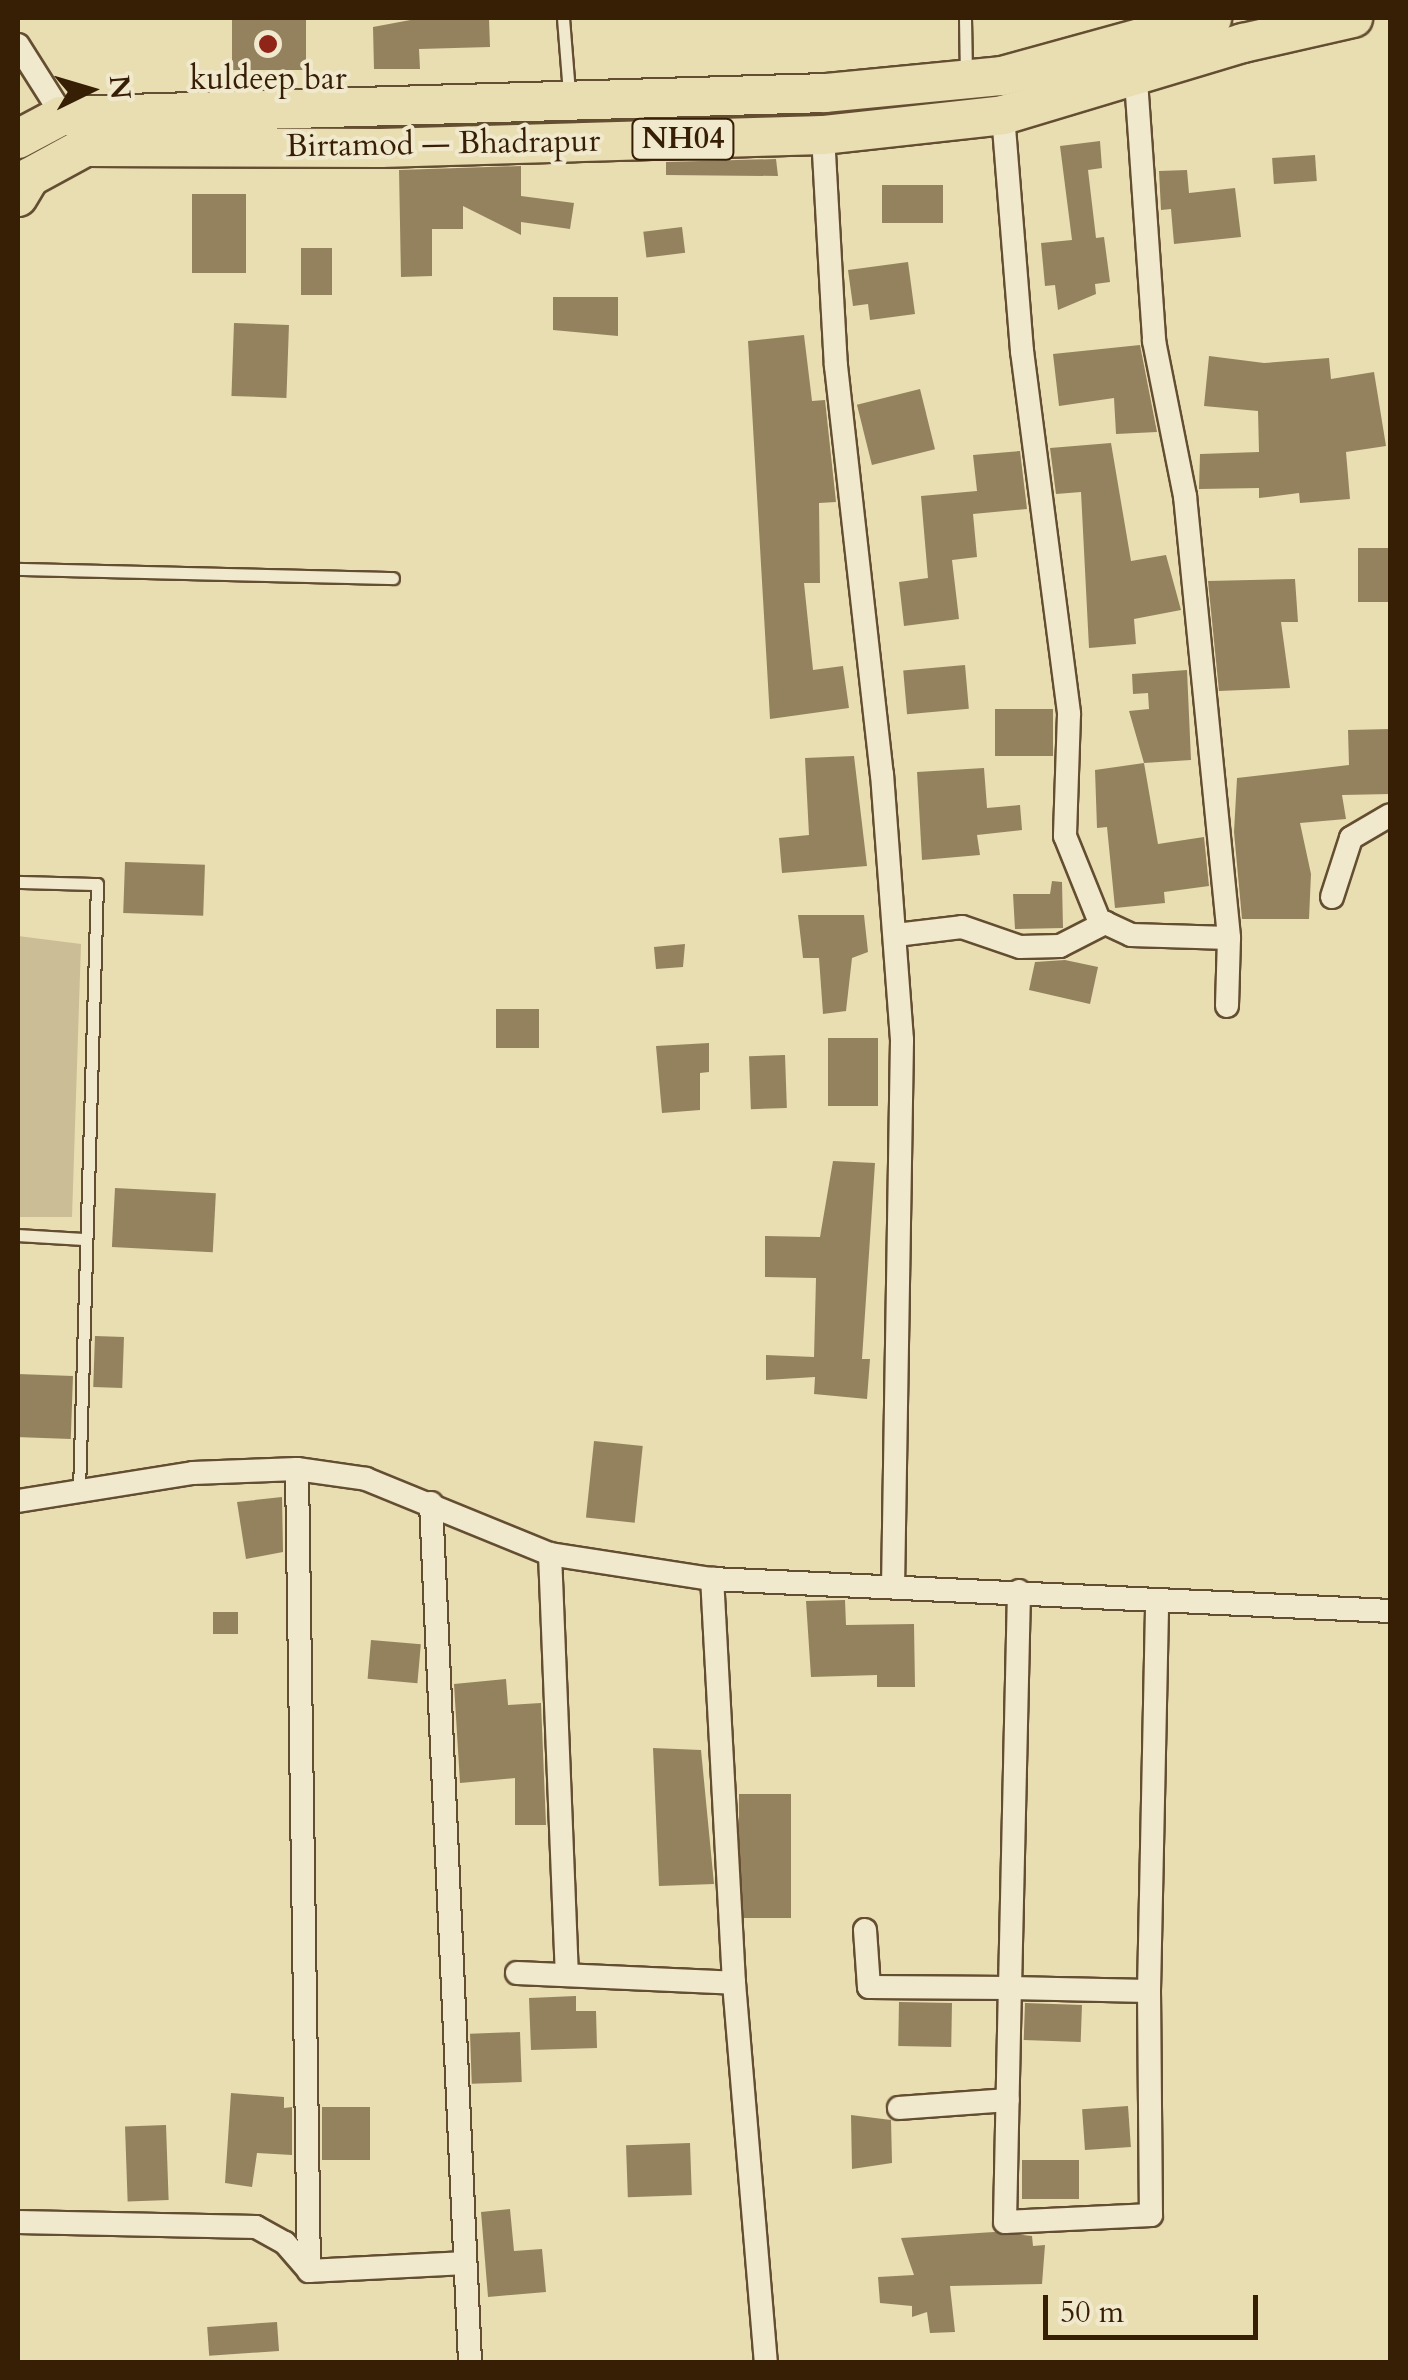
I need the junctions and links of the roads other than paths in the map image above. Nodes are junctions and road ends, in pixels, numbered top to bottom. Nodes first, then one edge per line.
1 (563, 18) edge
2 (965, 18) edge
3 (1212, 18) edge
4 (1353, 18) edge
5 (18, 45) edge
6 (1134, 56) junction
7 (966, 79) junction
8 (858, 90) junction
9 (569, 102) junction
10 (1003, 114) junction
11 (61, 116) junction
12 (863, 131) junction
13 (823, 136) junction
14 (18, 139) edge
15 (84, 147) junction
16 (18, 197) edge
17 (18, 569) edge
18 (393, 578) dead end
19 (1390, 815) edge
20 (18, 882) edge
21 (1332, 897) dead end
22 (1105, 923) junction
23 (896, 936) junction
24 (1229, 938) junction
25 (1227, 1006) dead end
26 (18, 1235) edge
27 (82, 1239) junction
28 (296, 1469) junction
29 (80, 1491) junction
30 (18, 1501) edge
31 (431, 1503) junction
32 (550, 1554) junction
33 (712, 1579) junction
34 (893, 1586) junction
35 (1019, 1591) junction
36 (1157, 1602) junction
37 (1390, 1611) edge
38 (865, 1930) dead end
39 (517, 1973) dead end
40 (566, 1975) junction
41 (734, 1983) junction
42 (1010, 1988) junction
43 (1149, 1991) junction
44 (1008, 2100) junction
45 (898, 2108) dead end
46 (18, 2222) edge
47 (466, 2264) junction
48 (309, 2271) junction
49 (470, 2362) edge
50 (766, 2362) edge

1 - 9 lane
2 - 7 lane
3 - 6 main road, Birtamod — Bhadrapur / NH04
4 - 6 main road, Birtamod — Bhadrapur / NH04
5 - 11 street
6 - 7 main road, Birtamod — Bhadrapur / NH04
6 - 10 main road, Birtamod — Bhadrapur / NH04
6 - 24 street
7 - 8 main road, Birtamod — Bhadrapur / NH04
8 - 9 main road, Birtamod — Bhadrapur / NH04
8 - 12 main road
9 - 11 main road, Birtamod — Bhadrapur / NH04
10 - 12 main road, Birtamod — Bhadrapur / NH04
10 - 22 street
11 - 14 main road, Birtamod — Bhadrapur / NH04
11 - 15 street
12 - 13 main road, Birtamod — Bhadrapur / NH04
13 - 15 main road, Birtamod — Bhadrapur / NH04
13 - 23 street
15 - 16 main road
17 - 18 lane
19 - 21 street
20 - 27 lane
22 - 23 street
22 - 24 street
23 - 34 street
24 - 25 street
26 - 27 lane
27 - 29 lane
28 - 29 street
28 - 31 street
28 - 48 street
29 - 30 street
31 - 32 street
31 - 47 street
32 - 33 street
32 - 40 street
33 - 34 street
33 - 41 street
34 - 35 street
35 - 36 street
35 - 42 street
36 - 37 street
36 - 43 street
38 - 42 street
39 - 40 street
40 - 41 street
41 - 50 street
42 - 43 street
42 - 44 street
43 - 44 street
44 - 45 street
46 - 48 street
47 - 48 street
47 - 49 street

